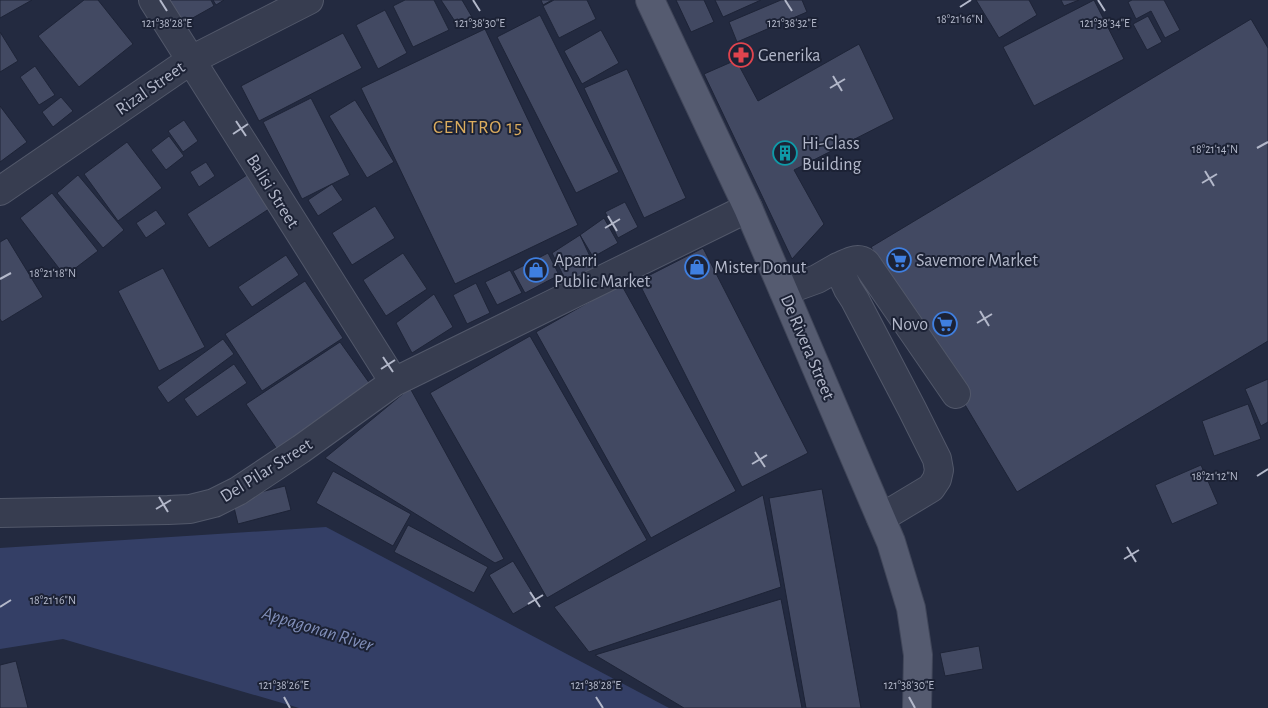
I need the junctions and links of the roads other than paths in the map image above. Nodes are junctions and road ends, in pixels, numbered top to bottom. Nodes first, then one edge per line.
1 (153, 0) edge
2 (309, 0) edge
3 (650, 0) edge
4 (191, 60) junction
5 (0, 191) edge
6 (748, 208) junction
7 (838, 267) junction
8 (784, 291) junction
9 (394, 382) junction
10 (956, 394) dead end
11 (0, 513) edge
12 (881, 518) junction
13 (917, 708) edge

1 - 4 street, Balisi Street
2 - 4 street, Rizal Street
3 - 6 main road, De Rivera Street
4 - 5 street, Rizal Street
4 - 9 street, Balisi Street
6 - 8 main road, De Rivera Street
6 - 9 street, Del Pilar Street
7 - 8 street
7 - 10 street
7 - 12 street
8 - 12 main road, De Rivera Street
9 - 11 street, Del Pilar Street
12 - 13 main road, De Rivera Street

